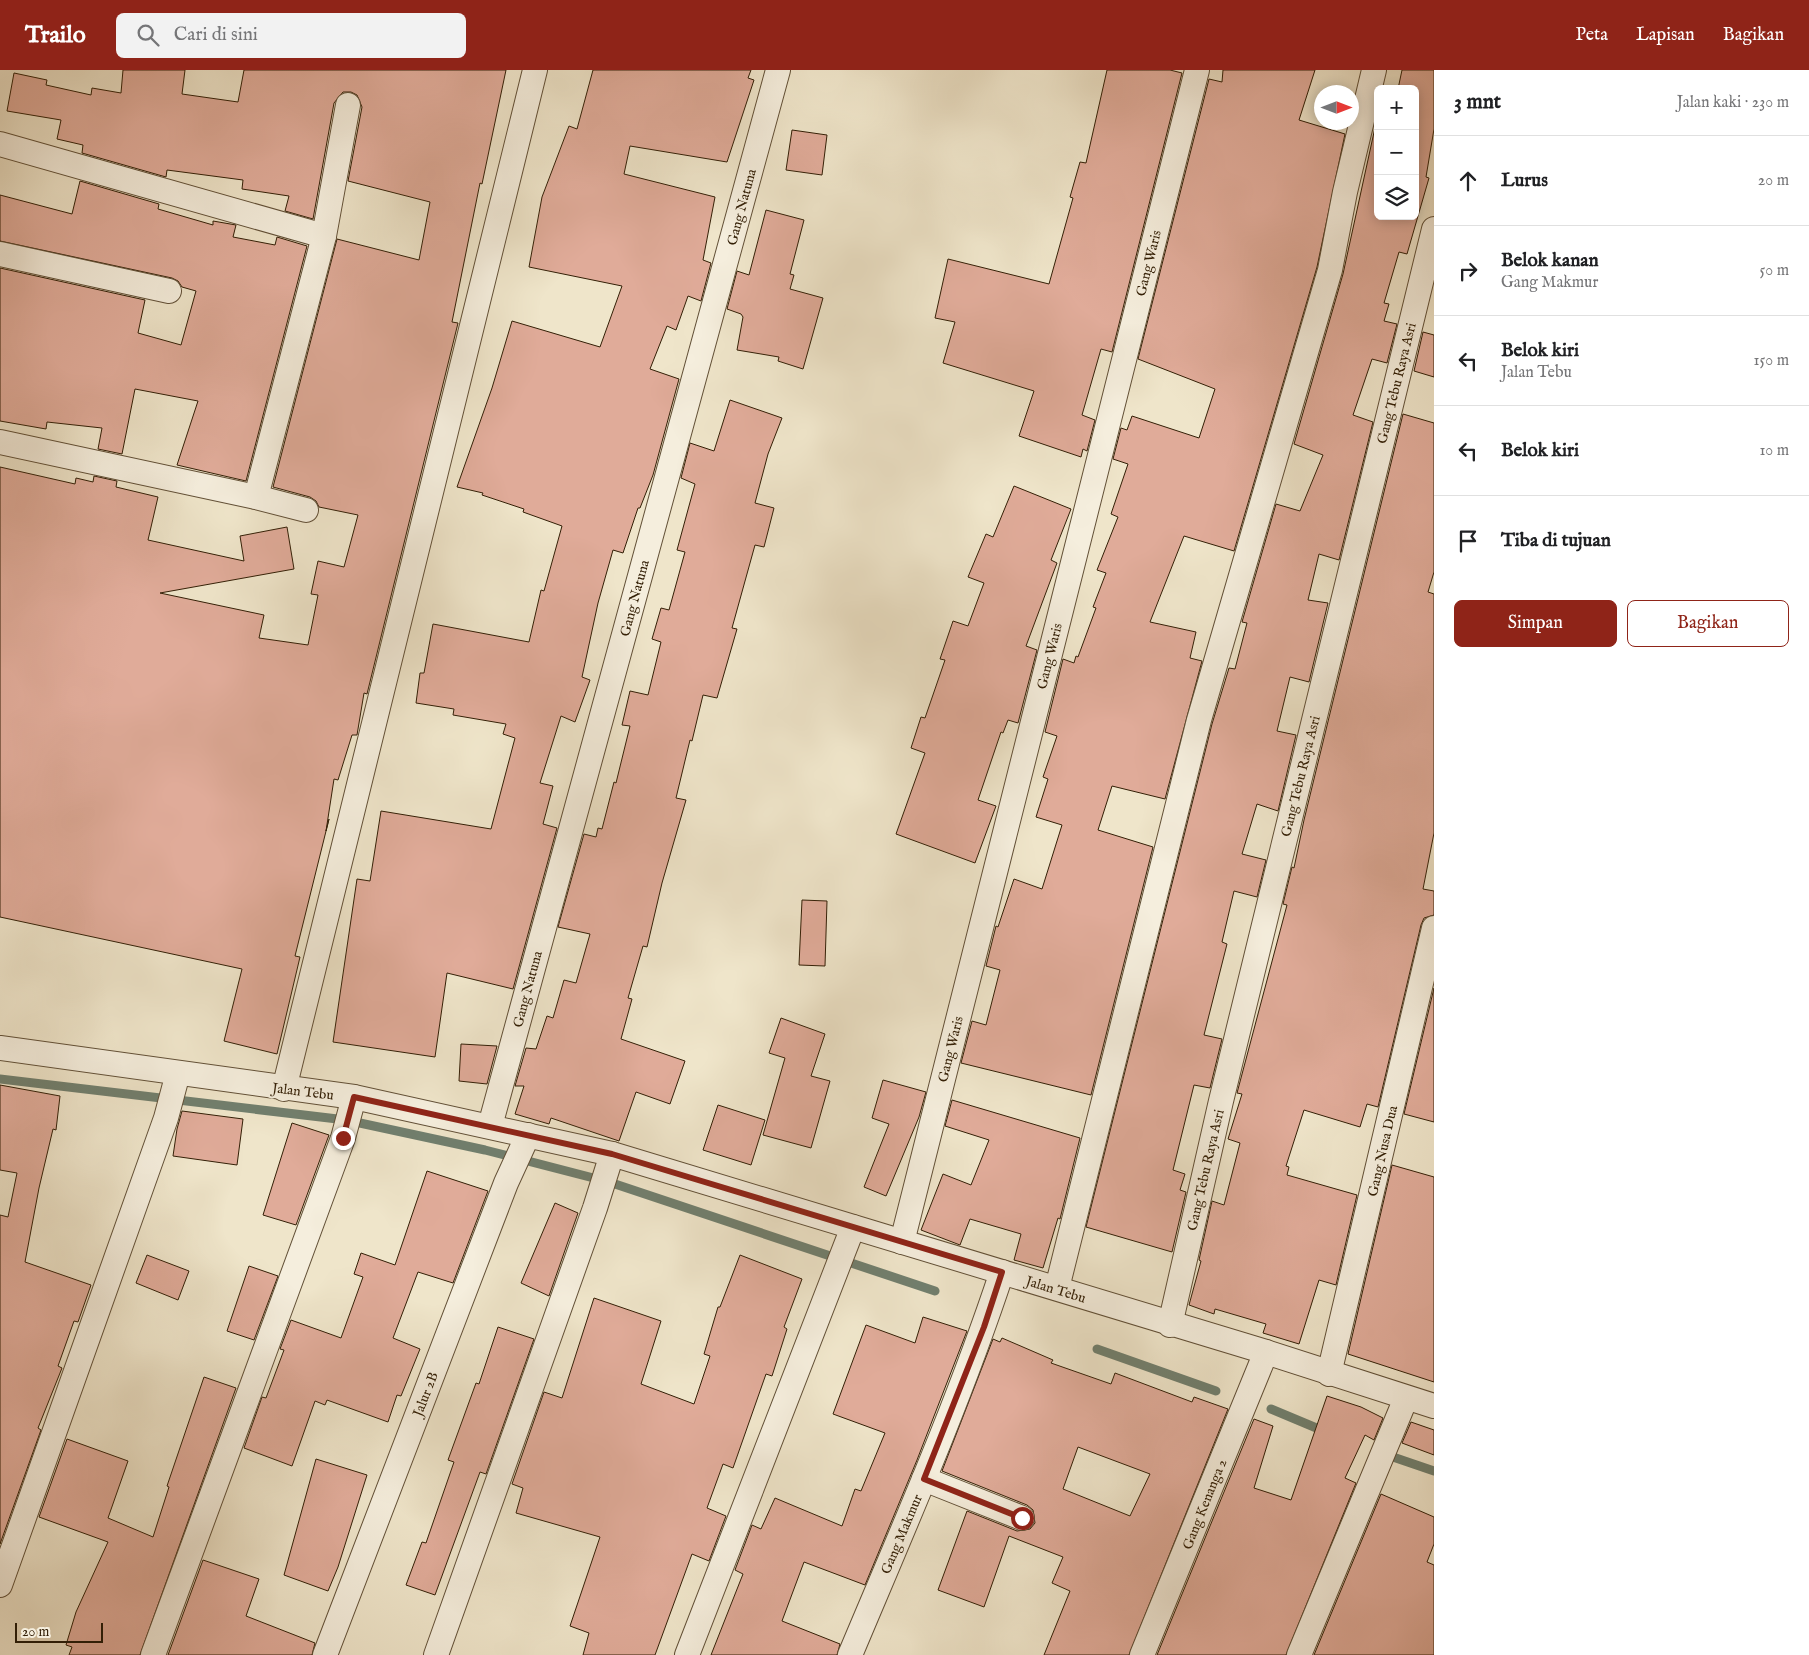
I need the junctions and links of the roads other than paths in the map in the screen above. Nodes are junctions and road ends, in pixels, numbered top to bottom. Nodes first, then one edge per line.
1 (534, 70) edge
2 (778, 70) edge
3 (1197, 70) edge
4 (1374, 70) edge
5 (348, 105) dead end
6 (0, 144) edge
7 (1434, 228) edge
8 (324, 236) junction
9 (0, 254) edge
10 (170, 291) dead end
11 (0, 442) edge
12 (256, 497) junction
13 (306, 510) dead end
14 (1434, 928) edge
15 (0, 1048) edge
16 (176, 1079) junction
17 (284, 1089) junction
18 (353, 1102) junction
19 (490, 1126) junction
20 (526, 1140) junction
21 (610, 1162) junction
22 (850, 1236) junction
23 (902, 1242) junction
24 (1002, 1272) junction
25 (1057, 1288) junction
26 (1170, 1325) junction
27 (1266, 1352) junction
28 (1329, 1374) junction
29 (1406, 1398) junction
30 (1434, 1406) edge
31 (924, 1479) junction
32 (1022, 1518) dead end
33 (0, 1585) edge
34 (153, 1655) edge
35 (325, 1655) edge
36 (436, 1655) edge
37 (687, 1655) edge
38 (850, 1655) edge
39 (1142, 1655) edge
40 (1300, 1655) edge

1 - 17 street
2 - 19 street, Gang Natuna
3 - 23 street, Gang Waris
4 - 25 street
5 - 8 street
6 - 8 street
7 - 26 street, Gang Tebu Raya Asri
8 - 12 street
9 - 10 street
11 - 12 street
12 - 13 street
14 - 28 street, Gang Nusa Dua
15 - 16 street, Jalan Tebu
16 - 17 street, Jalan Tebu
16 - 33 street
17 - 18 street, Jalan Tebu
18 - 19 street, Jalan Tebu
18 - 34 street
19 - 20 street, Jalan Tebu
20 - 21 street, Jalan Tebu
20 - 35 street, Jalur 2B
21 - 22 street, Jalan Tebu
21 - 36 street
22 - 23 street, Jalan Tebu
22 - 37 street
23 - 24 street, Jalan Tebu
24 - 25 street, Jalan Tebu
24 - 31 street, Gang Makmur
25 - 26 street, Jalan Tebu
26 - 27 street, Jalan Tebu
27 - 28 street, Jalan Tebu
27 - 39 street, Gang Kenanga 2
28 - 29 street, Jalan Tebu
29 - 30 street, Jalan Tebu
29 - 40 street
31 - 32 street
31 - 38 street, Gang Makmur

